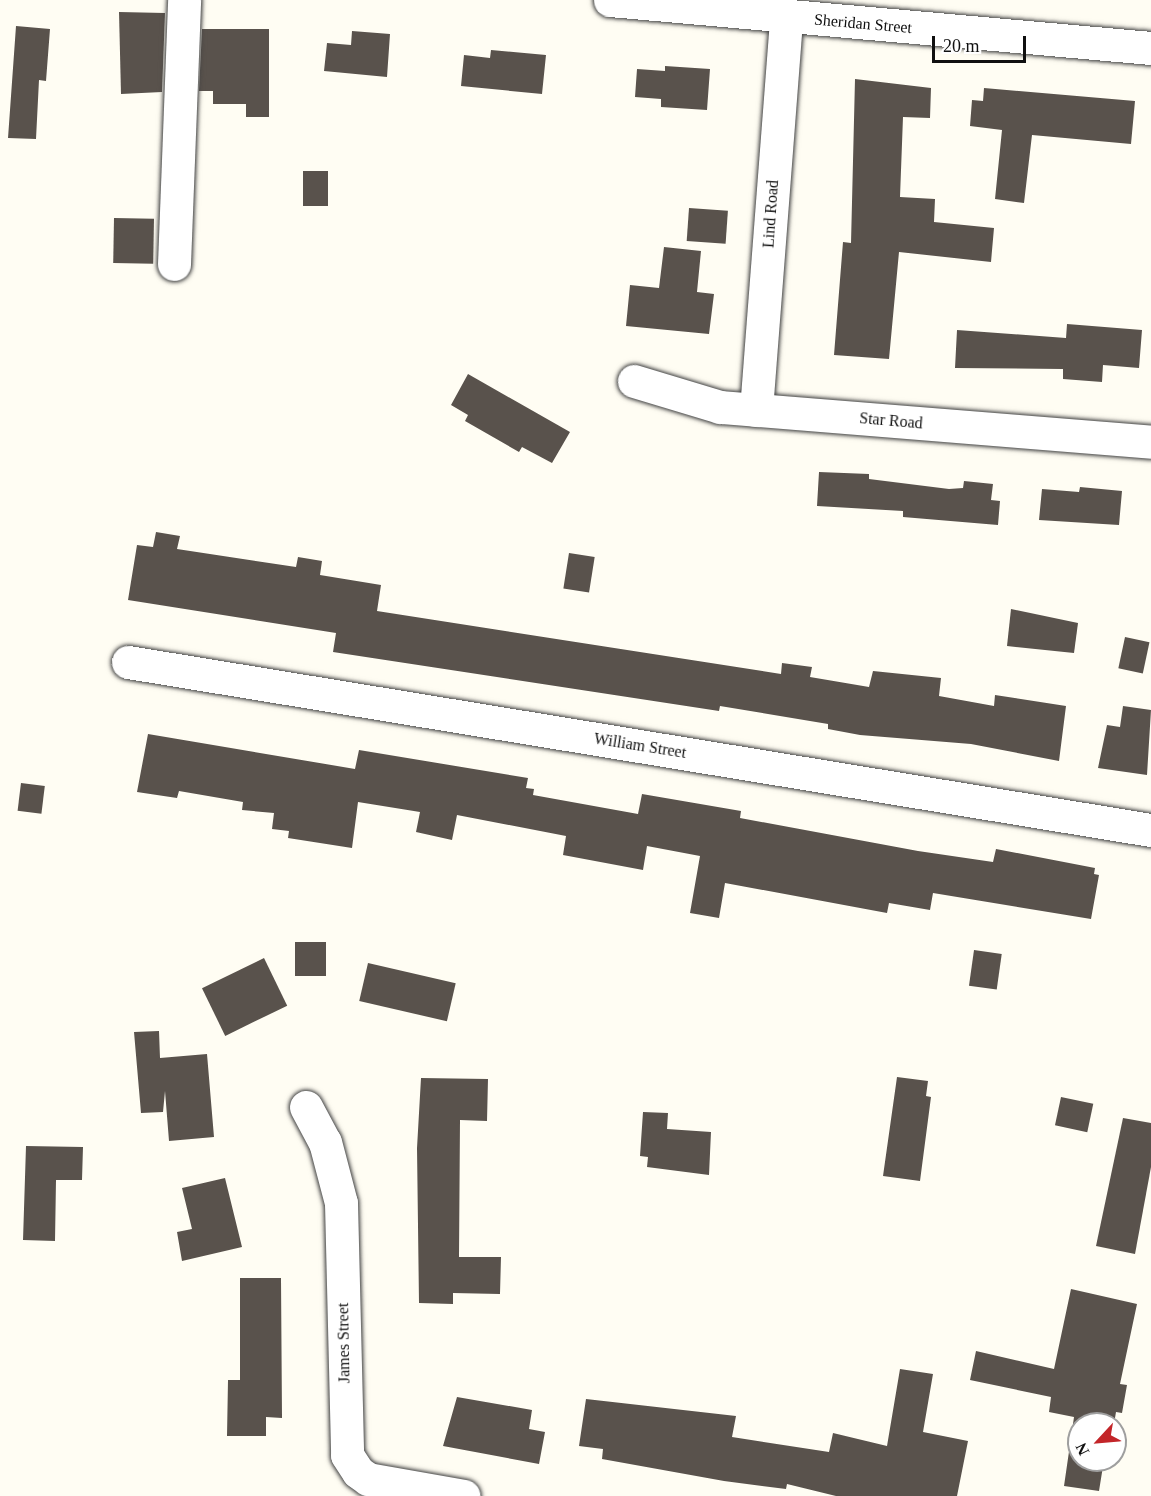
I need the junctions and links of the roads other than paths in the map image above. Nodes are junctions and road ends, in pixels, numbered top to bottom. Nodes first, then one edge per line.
1 (184, 0) edge
2 (610, 0) edge
3 (786, 18) junction
4 (1151, 48) edge
5 (174, 264) dead end
6 (634, 381) dead end
7 (756, 410) junction
8 (1151, 442) edge
9 (128, 662) dead end
10 (1151, 830) edge
11 (306, 1107) dead end
12 (459, 1496) edge

1 - 5 street
2 - 3 street, Sheridan Street
3 - 4 street, Sheridan Street
3 - 7 street, Lind Road
6 - 7 street, Star Road
7 - 8 street, Star Road
9 - 10 street, William Street
11 - 12 street, James Street

